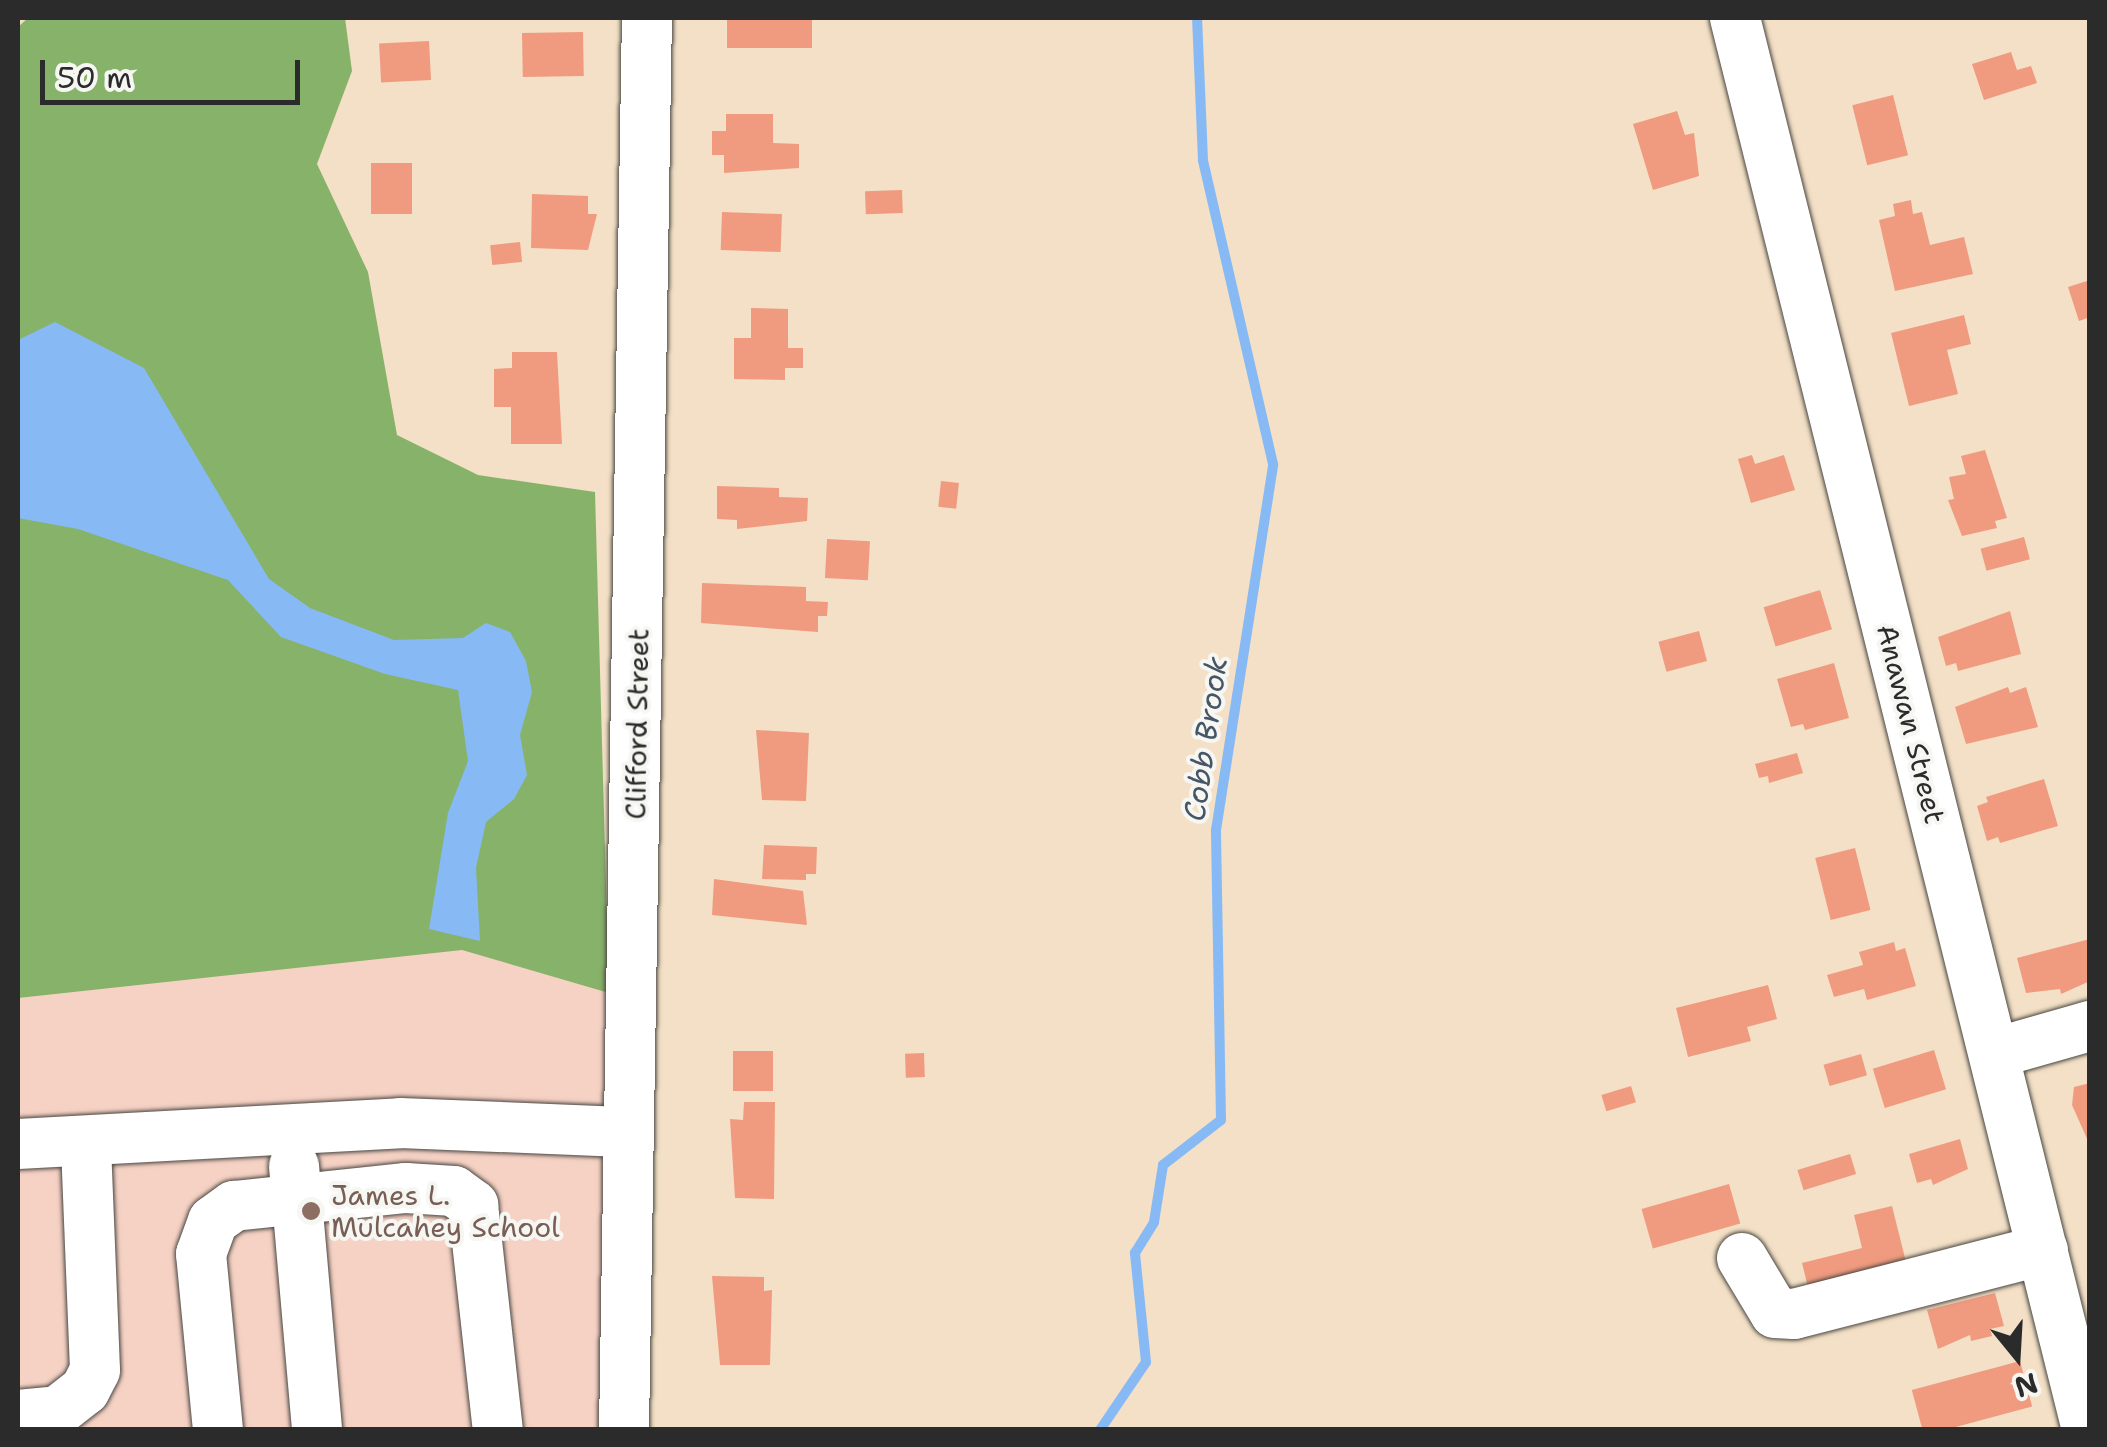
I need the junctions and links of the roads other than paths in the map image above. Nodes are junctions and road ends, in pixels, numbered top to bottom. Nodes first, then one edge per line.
1 (647, 18) edge
2 (1735, 18) edge
3 (2090, 1026) edge
4 (1995, 1053) junction
5 (290, 1130) junction
6 (629, 1132) junction
7 (86, 1140) junction
8 (18, 1144) edge
9 (296, 1197) junction
10 (2043, 1250) junction
11 (1742, 1258) dead end
12 (18, 1415) edge
13 (218, 1430) edge
14 (318, 1430) edge
15 (498, 1430) edge
16 (624, 1430) edge
17 (2087, 1430) edge

1 - 6 street, Clifford Street
2 - 4 street, Anawan Street
3 - 4 street
4 - 10 street, Anawan Street
5 - 6 street
5 - 7 street
5 - 9 street
6 - 16 street, Clifford Street
7 - 8 street
7 - 12 street
9 - 13 street
9 - 14 street
9 - 15 street
10 - 11 street
10 - 17 street, Anawan Street

